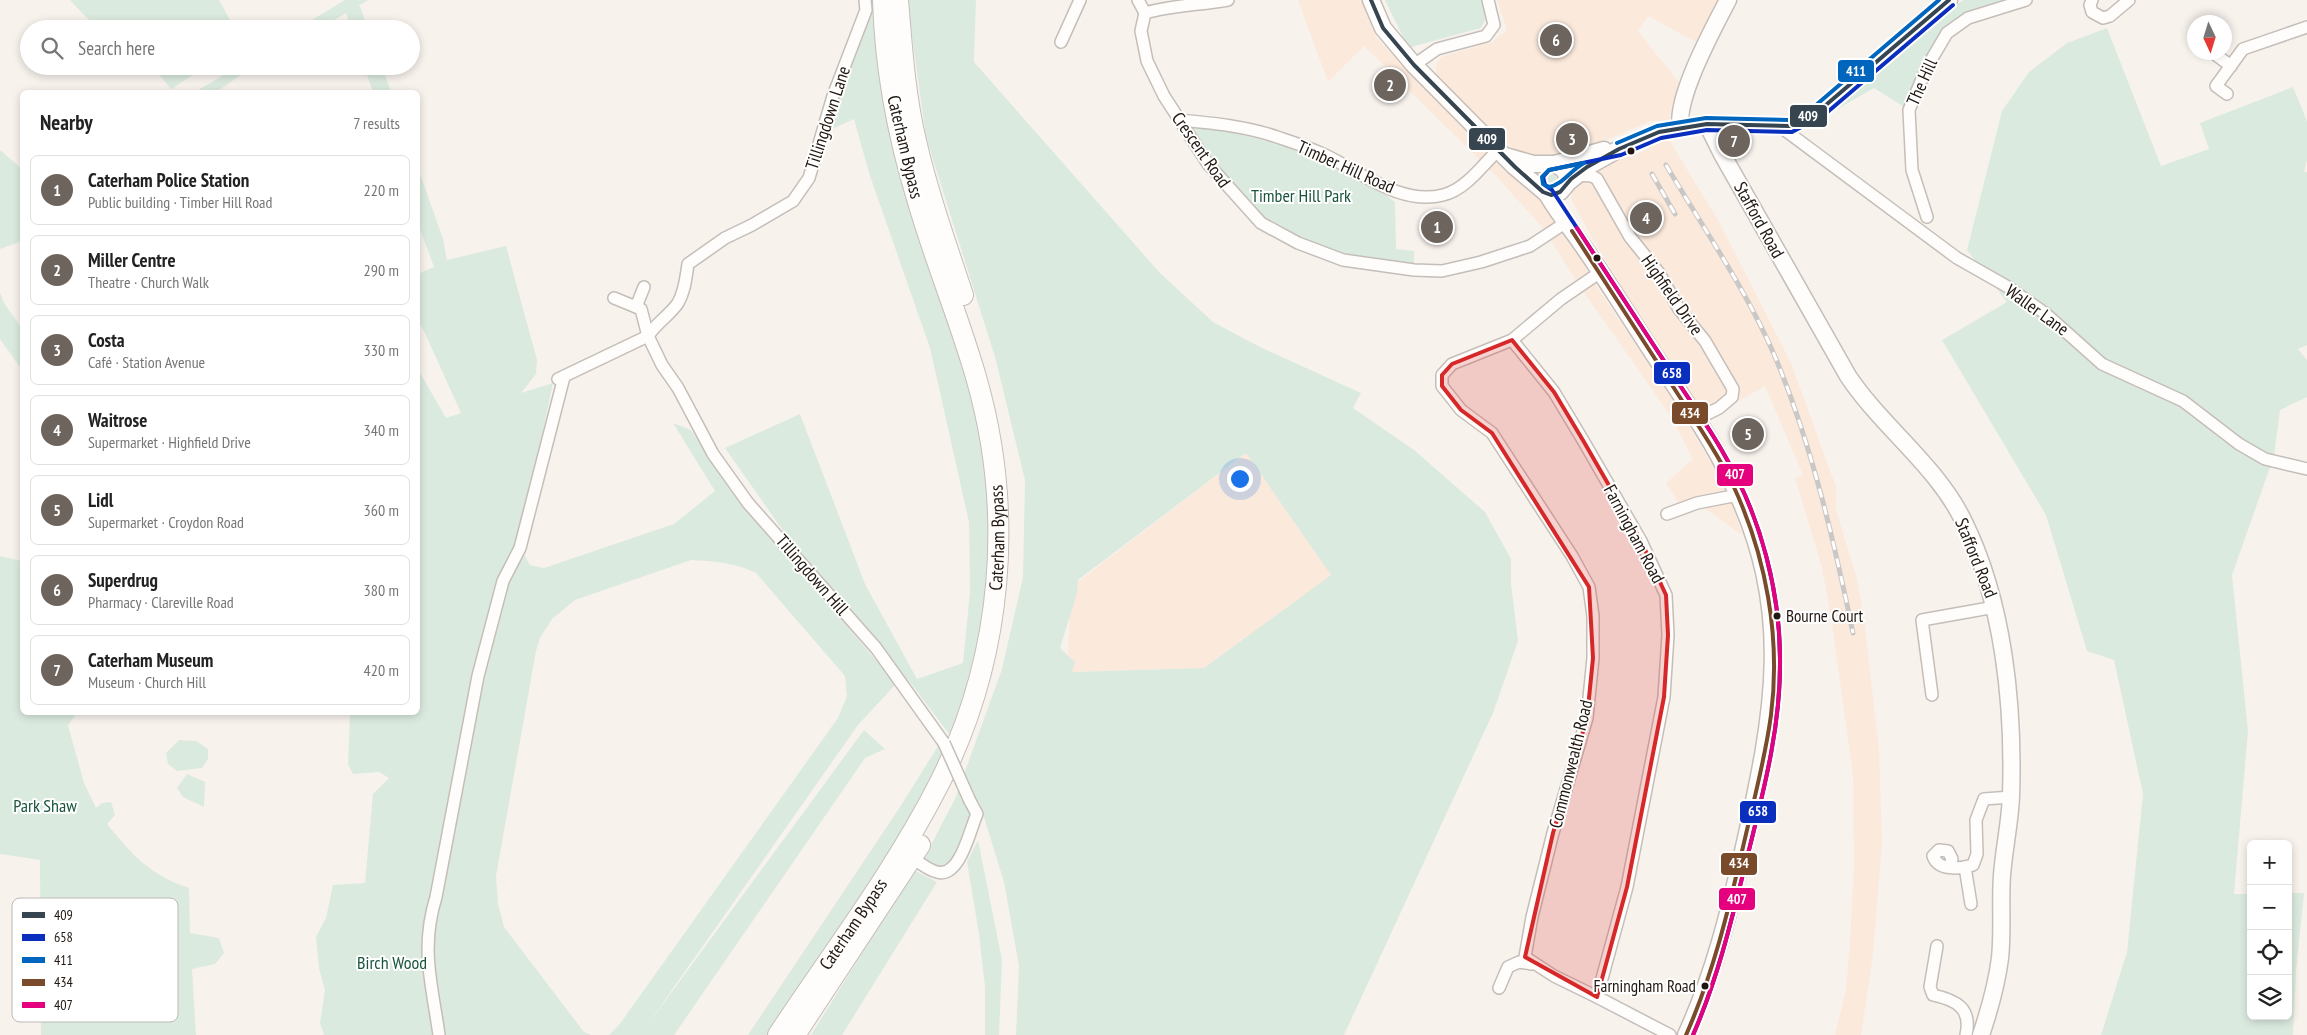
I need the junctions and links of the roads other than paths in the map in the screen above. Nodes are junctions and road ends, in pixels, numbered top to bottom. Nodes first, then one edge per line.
1 (865, 0) edge
2 (883, 0) edge
3 (898, 0) edge
4 (1080, 0) edge
5 (1138, 0) edge
6 (1228, 0) edge
7 (1371, 0) edge
8 (1488, 0) edge
9 (1728, 0) edge
10 (1949, 0) edge
11 (2026, 0) edge
12 (2092, 0) edge
13 (2129, 0) edge
14 (1146, 13) junction
15 (2307, 26) edge
16 (1061, 42) dead end
17 (2223, 60) edge
18 (1414, 65) junction
19 (2231, 66) junction
20 (2227, 94) dead end
21 (1179, 120) junction
22 (1707, 124) junction
23 (1778, 125) junction
24 (1681, 128) junction
25 (1619, 149) junction
26 (1502, 153) junction
27 (1550, 164) junction
28 (1569, 181) junction
29 (1542, 190) junction
30 (1927, 217) dead end
31 (1568, 227) junction
32 (1599, 272) junction
33 (644, 287) dead end
34 (614, 298) dead end
35 (636, 307) junction
36 (648, 336) junction
37 (1512, 340) junction
38 (1697, 420) junction
39 (2307, 469) edge
40 (1738, 495) junction
41 (1667, 514) dead end
42 (1995, 607) junction
43 (1932, 694) dead end
44 (2011, 797) junction
45 (913, 858) junction
46 (1950, 866) dead end
47 (1964, 867) junction
48 (1971, 904) dead end
49 (1937, 946) dead end
50 (1534, 965) junction
51 (1499, 988) dead end
52 (1598, 997) junction
53 (439, 1035) edge
54 (778, 1035) edge
55 (795, 1035) edge
56 (1670, 1035) edge
57 (1686, 1035) edge
58 (1966, 1035) edge
59 (1981, 1035) edge

1 - 36 street, Tillingdown Lane
2 - 54 highway, Caterham Bypass
3 - 45 highway, Caterham Bypass
4 - 16 street
5 - 14 street
6 - 14 street
7 - 18 main road
8 - 18 street
9 - 24 main road
10 - 23 main road
11 - 30 street, The Hill
12 - 13 street
14 - 21 street, Crescent Road
15 - 19 street
17 - 19 street
18 - 26 main road
19 - 20 street
21 - 26 street, Timber Hill Road
21 - 31 street, Crescent Road
22 - 23 main road
22 - 24 main road
22 - 42 main road, Stafford Road
23 - 39 street, Waller Lane
24 - 25 main road
25 - 27 main road
25 - 28 main road
26 - 27 main road
26 - 29 main road
27 - 28 main road
27 - 29 main road
28 - 29 main road
28 - 31 main road
28 - 38 street, Highfield Drive
29 - 31 main road
31 - 32 main road
32 - 37 street
32 - 38 main road
33 - 35 street
34 - 35 street
35 - 36 street, Tillingdown Hill
36 - 45 street, Tillingdown Hill, bridge
36 - 53 street
37 - 50 street, Commonwealth Road
37 - 52 street, Farningham Road
38 - 40 main road
40 - 41 street
40 - 57 main road
42 - 43 street
42 - 44 main road, Stafford Road
44 - 47 street
44 - 59 main road, Stafford Road
45 - 55 highway, Caterham Bypass
46 - 47 street
47 - 48 street
49 - 58 street
50 - 51 street
50 - 52 street
52 - 56 street

